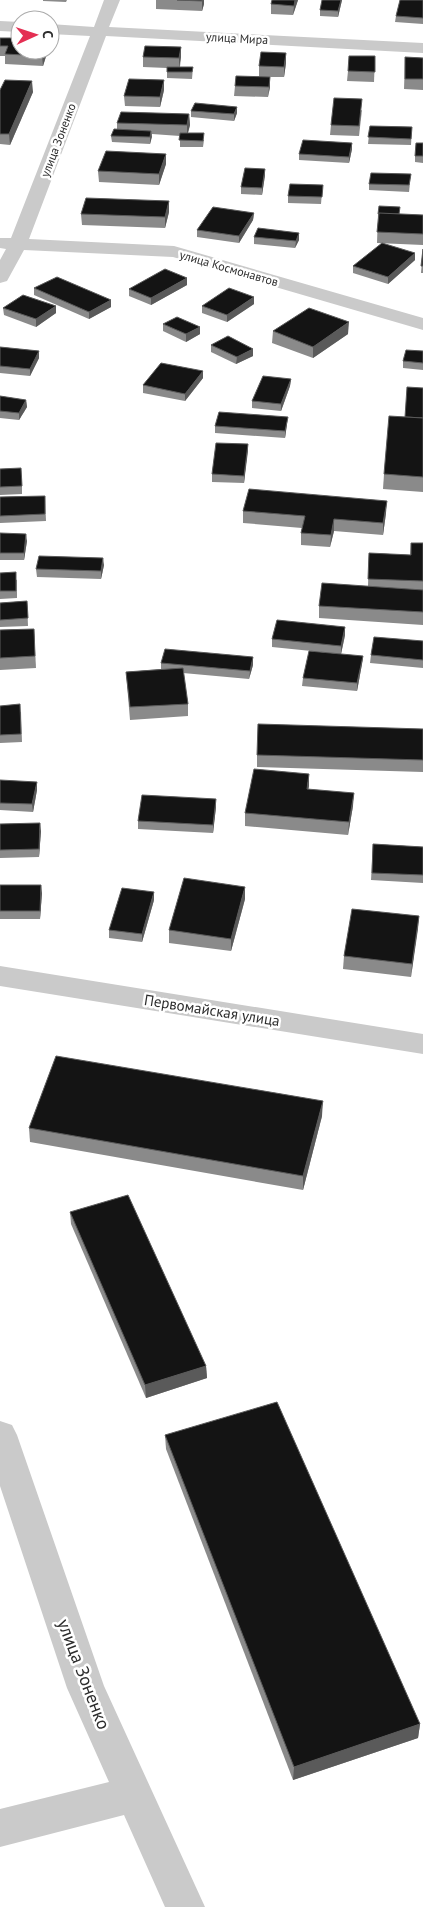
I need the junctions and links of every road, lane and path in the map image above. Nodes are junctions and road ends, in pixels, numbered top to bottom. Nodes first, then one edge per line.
1 (112, 0) edge
2 (60, 29) edge
3 (100, 31) junction
4 (423, 48) edge
5 (9, 243) edge
6 (0, 277) edge
7 (423, 324) edge
8 (0, 976) edge
9 (423, 1044) edge
10 (0, 1435) edge
11 (134, 1794) junction
12 (0, 1828) edge
13 (185, 1907) edge

1 - 3 street, улица Зоненко
2 - 3 street, улица Мира
3 - 4 street, улица Мира
3 - 5 street, улица Зоненко
5 - 6 street, улица Зоненко
5 - 7 street, улица Космонавтов
8 - 9 street, Первомайская улица
10 - 11 street, улица Зоненко
11 - 12 street
11 - 13 street, улица Зоненко

